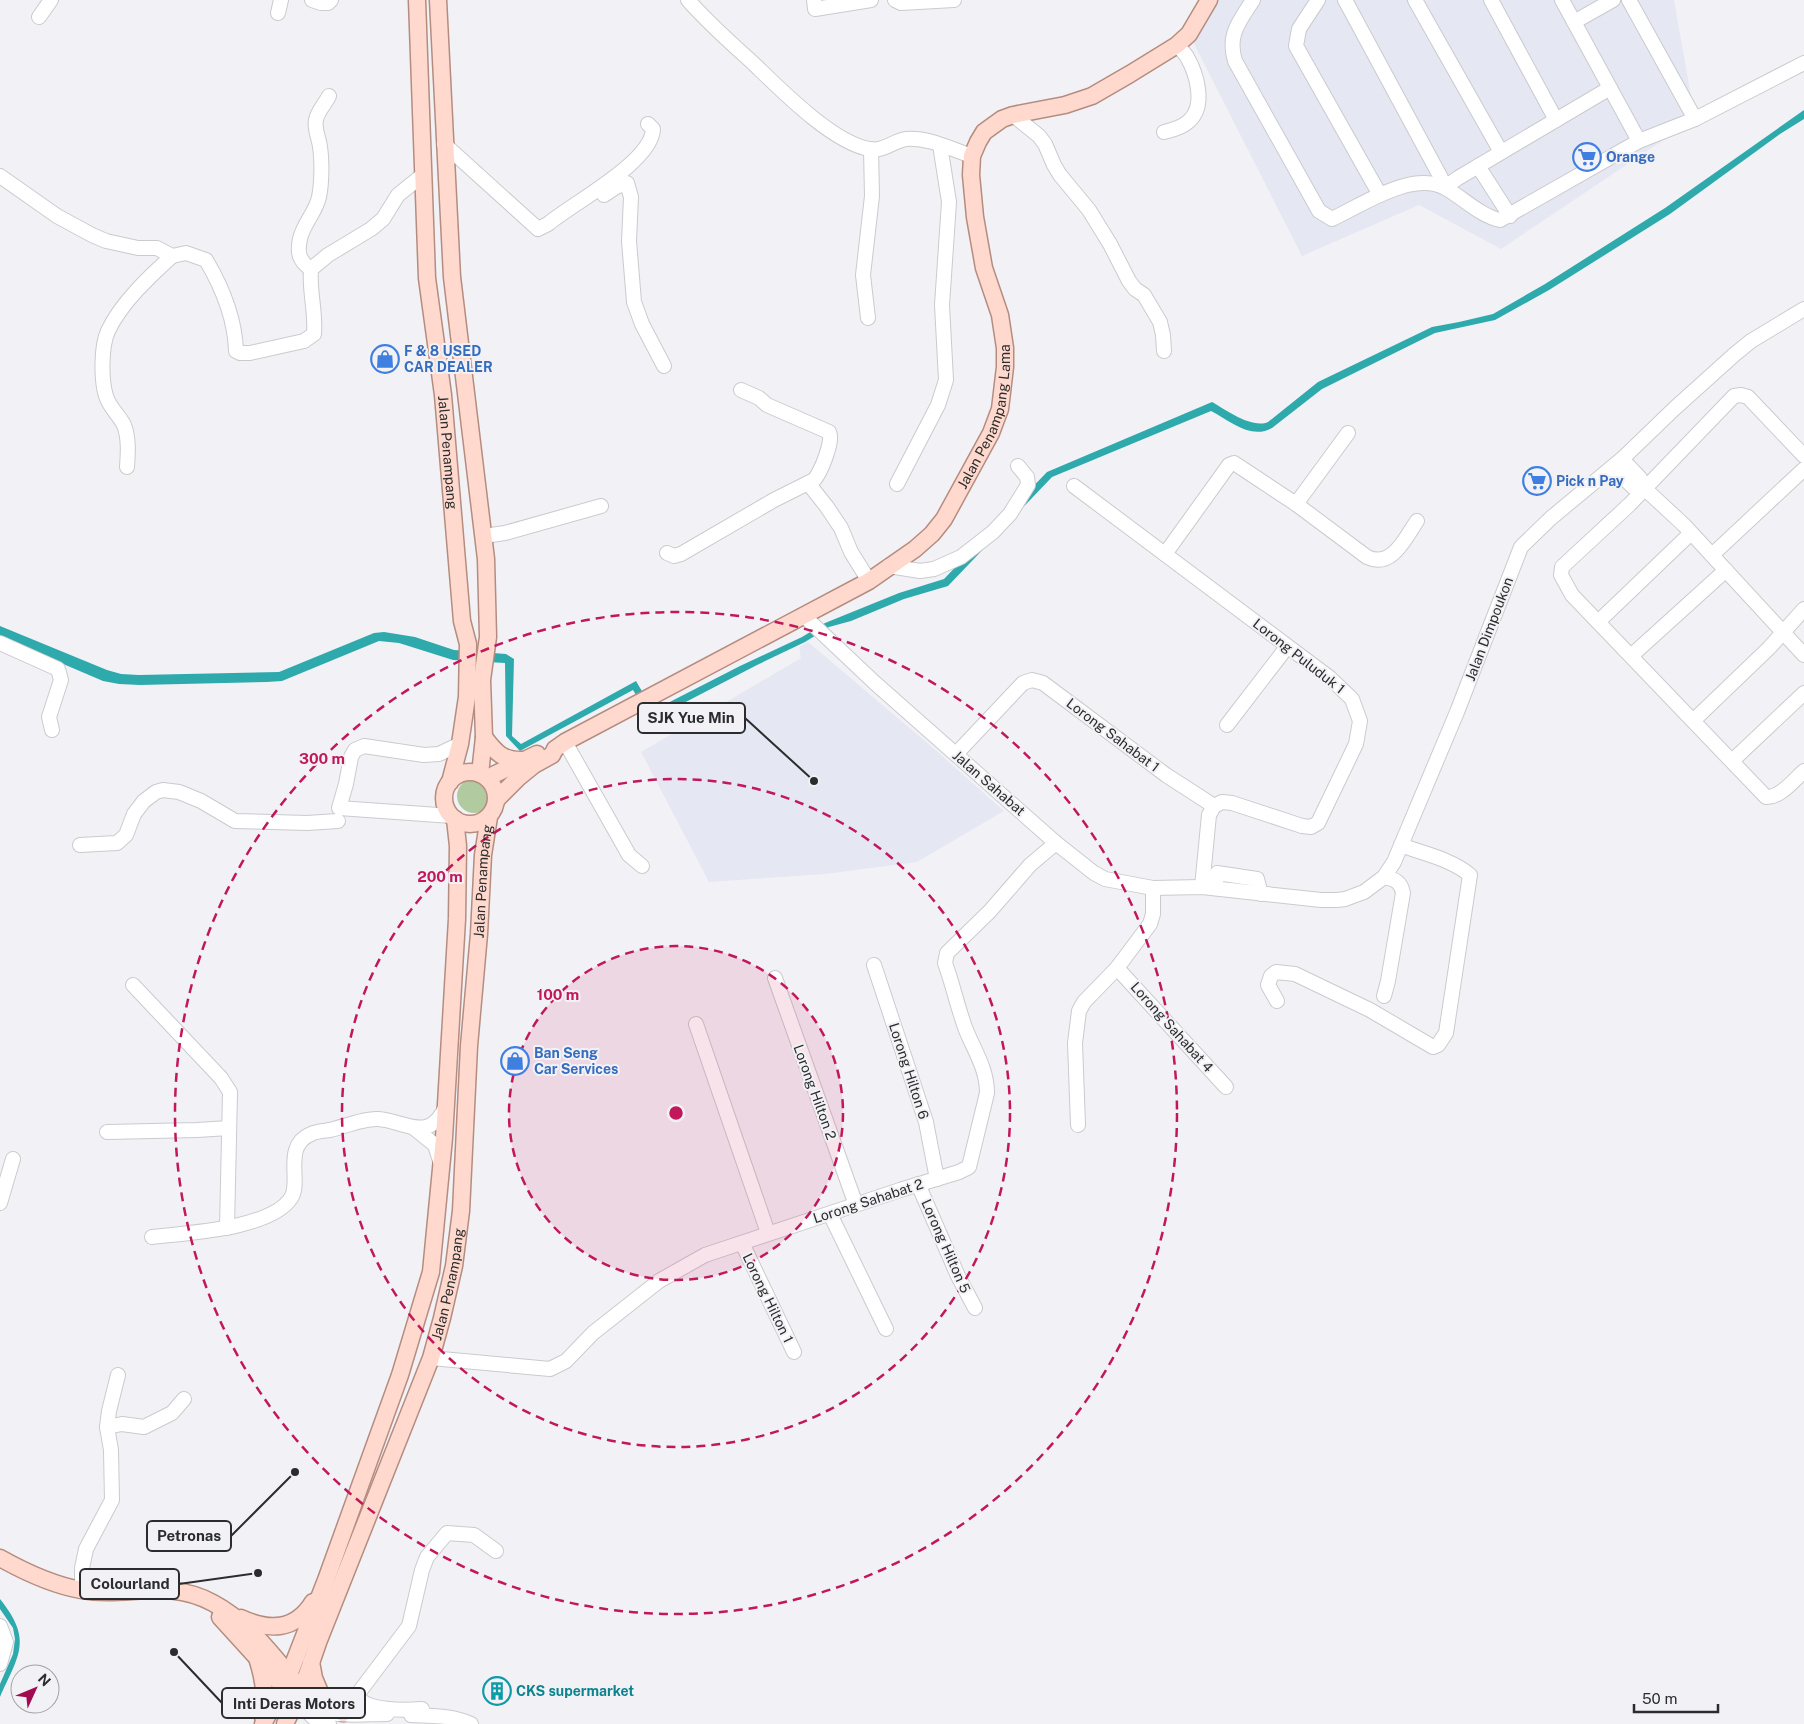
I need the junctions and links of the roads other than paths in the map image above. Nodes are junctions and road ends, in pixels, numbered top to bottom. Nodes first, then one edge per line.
1 (51, 0) edge
2 (312, 0) edge
3 (331, 0) edge
4 (418, 0) edge
5 (438, 0) edge
6 (688, 0) edge
7 (871, 0) edge
8 (894, 0) edge
9 (954, 0) edge
10 (1196, 0) edge
11 (1209, 0) edge
12 (1253, 0) edge
13 (1318, 0) edge
14 (1345, 0) edge
15 (1415, 0) edge
16 (1491, 0) edge
17 (1562, 0) edge
18 (1613, 0) edge
19 (1629, 0) edge
20 (814, 5) edge
21 (40, 17) dead end
22 (1200, 17) junction
23 (1574, 22) junction
24 (1177, 45) junction
25 (1804, 63) edge
26 (1610, 88) junction
27 (329, 96) dead end
28 (1013, 115) junction
29 (1695, 119) junction
30 (1556, 120) junction
31 (648, 124) dead end
32 (1164, 132) dead end
33 (1638, 141) junction
34 (444, 144) junction
35 (940, 145) junction
36 (871, 150) junction
37 (1502, 152) junction
38 (972, 156) junction
39 (1478, 166) junction
40 (424, 174) junction
41 (0, 176) edge
42 (1445, 187) junction
43 (1380, 195) junction
44 (1510, 216) junction
45 (548, 224) junction
46 (172, 256) junction
47 (311, 269) junction
48 (1804, 309) edge
49 (868, 318) dead end
50 (1164, 351) dead end
51 (664, 366) dead end
52 (741, 390) dead end
53 (1348, 433) dead end
54 (1804, 456) edge
55 (1618, 463) junction
56 (1018, 466) dead end
57 (127, 467) dead end
58 (1804, 469) edge
59 (808, 483) junction
60 (897, 484) dead end
61 (1074, 486) dead end
62 (1644, 488) junction
63 (1296, 504) junction
64 (600, 506) dead end
65 (1417, 521) dead end
66 (1690, 533) junction
67 (484, 536) junction
68 (667, 553) dead end
69 (1164, 554) junction
70 (1712, 555) junction
71 (890, 566) junction
72 (1726, 570) junction
73 (869, 581) junction
74 (1804, 609) edge
75 (804, 616) junction
76 (1598, 622) junction
77 (1784, 631) junction
78 (0, 643) edge
79 (1287, 647) junction
80 (1804, 654) edge
81 (1631, 656) junction
82 (475, 676) junction
83 (1804, 693) edge
84 (1694, 720) junction
85 (1226, 726) dead end
86 (52, 730) dead end
87 (484, 737) junction
88 (460, 744) junction
89 (560, 746) junction
90 (956, 754) junction
91 (524, 760) junction
92 (1732, 761) junction
93 (1804, 771) edge
94 (484, 776) junction
95 (450, 782) junction
96 (496, 799) junction
97 (1214, 806) junction
98 (338, 814) junction
99 (453, 817) junction
100 (488, 817) junction
101 (1056, 843) junction
102 (80, 845) dead end
103 (1401, 846) junction
104 (642, 866) dead end
105 (1384, 877) junction
106 (1153, 888) junction
107 (1208, 888) junction
108 (874, 964) dead end
109 (1118, 968) junction
110 (775, 978) dead end
111 (133, 985) dead end
112 (1384, 996) dead end
113 (1277, 1001) dead end
114 (696, 1024) dead end
115 (1226, 1087) dead end
116 (446, 1106) junction
117 (1078, 1125) dead end
118 (229, 1128) junction
119 (414, 1128) junction
120 (107, 1132) dead end
121 (13, 1159) dead end
122 (441, 1166) junction
123 (937, 1178) junction
124 (918, 1184) junction
125 (0, 1203) edge
126 (856, 1205) junction
127 (830, 1214) junction
128 (228, 1228) junction
129 (768, 1233) junction
130 (152, 1237) dead end
131 (742, 1243) junction
132 (975, 1308) dead end
133 (886, 1329) dead end
134 (794, 1352) dead end
135 (431, 1358) junction
136 (118, 1375) dead end
137 (184, 1399) dead end
138 (107, 1427) junction
139 (496, 1551) dead end
140 (2, 1561) edge
141 (326, 1580) junction
142 (82, 1590) junction
143 (182, 1592) junction
144 (230, 1613) junction
145 (0, 1626) edge
146 (310, 1647) junction
147 (256, 1656) junction
148 (0, 1664) edge
149 (286, 1681) junction
150 (299, 1695) junction
151 (422, 1709) dead end
152 (343, 1713) junction
153 (263, 1724) edge
154 (285, 1724) edge
155 (329, 1724) edge
156 (472, 1724) edge

1 - 21 street
2 - 3 street
4 - 40 main road, Jalan Penampang
5 - 34 main road, Jalan Penampang
6 - 36 street
7 - 20 street
8 - 9 street
10 - 22 street
11 - 22 main road, Jalan Penampang Lama
12 - 43 street
13 - 43 street
14 - 42 street
15 - 37 street
16 - 30 street
17 - 23 street
18 - 23 street
19 - 29 street
22 - 24 main road, Jalan Penampang Lama
23 - 26 street
24 - 28 main road, Jalan Penampang Lama
24 - 32 street
25 - 29 street
26 - 30 street
26 - 33 street
27 - 47 street
28 - 38 main road, Jalan Penampang Lama
28 - 50 street
29 - 33 street
30 - 37 street
31 - 45 street
33 - 44 street
34 - 45 street
34 - 67 main road, Jalan Penampang
35 - 36 street
35 - 38 street
35 - 60 street
36 - 49 street
37 - 39 street
38 - 71 main road, Jalan Penampang Lama
39 - 42 street
39 - 44 street
40 - 47 street
40 - 82 main road, Jalan Penampang
41 - 46 street
42 - 43 street
42 - 44 street
45 - 51 street
46 - 47 street
46 - 57 street
48 - 55 street, Jalan Dimpoukon
52 - 59 street
53 - 63 street
54 - 62 street
55 - 62 street
55 - 103 street, Jalan Dimpoukon
56 - 71 street
58 - 70 street
59 - 68 street
59 - 73 street
61 - 69 street, Lorong Puluduk 1
62 - 66 street
62 - 76 street
63 - 65 street
63 - 69 street
64 - 67 street
66 - 70 street
66 - 76 street
67 - 82 main road, Jalan Penampang
69 - 79 street, Lorong Puluduk 1
70 - 72 street
71 - 73 main road, Jalan Penampang Lama
72 - 77 street
72 - 81 street
73 - 75 main road, Jalan Penampang Lama
74 - 77 street
75 - 89 main road, Jalan Penampang Lama
75 - 90 street, Jalan Sahabat
76 - 81 street
77 - 80 street
77 - 84 street
78 - 86 street
79 - 85 street
79 - 97 street, Lorong Puluduk 1
81 - 84 street
82 - 87 main road, Jalan Penampang
82 - 88 main road, Jalan Penampang
83 - 92 street
84 - 92 street
87 - 91 main road
87 - 94 main road, Jalan Penampang
88 - 95 main road, Jalan Penampang
88 - 98 street
89 - 91 main road, Jalan Penampang Lama
89 - 96 main road, Jalan Penampang Lama
89 - 104 street
90 - 97 street, Lorong Sahabat 1
90 - 101 street, Jalan Sahabat
91 - 94 main road, Jalan Penampang Lama
92 - 93 street
94 - 95 main road
94 - 96 main road
95 - 99 main road
96 - 100 main road
97 - 107 street
98 - 99 street
98 - 102 street
99 - 100 main road
99 - 116 main road, Jalan Penampang
100 - 135 main road, Jalan Penampang
101 - 106 street, Jalan Sahabat
101 - 123 street, Lorong Sahabat 2
103 - 105 street, Jalan Dimpoukon
103 - 113 street
105 - 107 street, Jalan Dimpoukon
105 - 112 street
106 - 107 street, Jalan Sahabat
106 - 109 street
108 - 123 street, Lorong Hilton 6
109 - 115 street, Lorong Sahabat 4
109 - 117 street
110 - 126 street, Lorong Hilton 2
111 - 118 street
114 - 129 street
116 - 119 street
116 - 122 main road, Jalan Penampang
118 - 120 street
118 - 128 street
119 - 122 street
119 - 128 street
121 - 125 street
122 - 141 main road, Jalan Penampang
123 - 124 street, Lorong Sahabat 2
124 - 126 street, Lorong Sahabat 2
124 - 132 street, Lorong Hilton 5
126 - 127 street, Lorong Sahabat 2
127 - 129 street, Lorong Sahabat 2
127 - 133 street
128 - 130 street
129 - 131 street, Lorong Sahabat 2
131 - 134 street, Lorong Hilton 1
131 - 135 street, Lorong Sahabat 2
135 - 146 main road, Jalan Penampang
136 - 138 street
137 - 138 street
138 - 142 street
139 - 151 street
140 - 142 main road
141 - 144 main road
141 - 146 main road, Jalan Penampang
142 - 143 main road
143 - 144 main road
143 - 147 main road
144 - 149 main road
145 - 148 street
146 - 149 main road, Jalan Penampang
146 - 150 main road, Jalan Penampang
146 - 152 main road
147 - 149 main road
147 - 153 main road
149 - 150 main road
149 - 153 main road, Jalan Penampang
150 - 152 street
150 - 154 main road, Jalan Penampang
150 - 155 street
152 - 156 street

